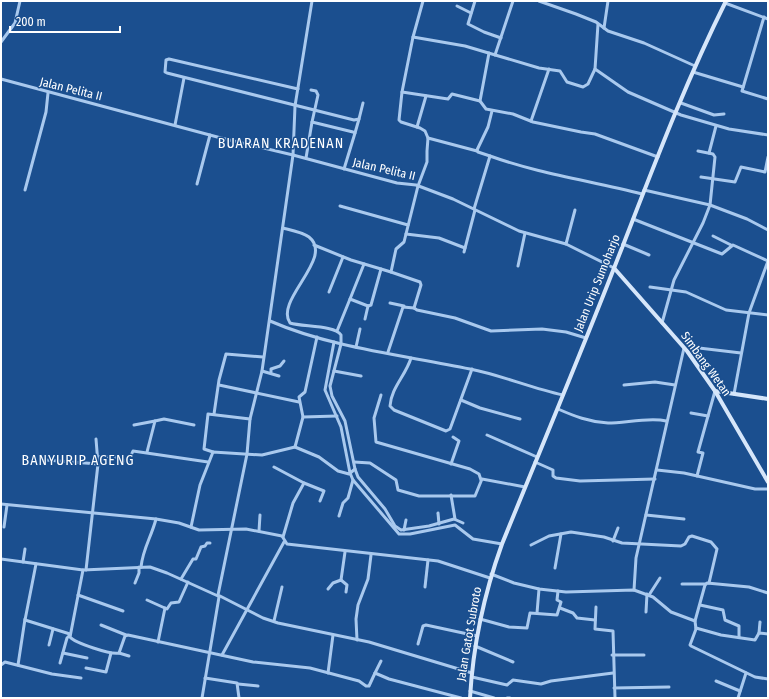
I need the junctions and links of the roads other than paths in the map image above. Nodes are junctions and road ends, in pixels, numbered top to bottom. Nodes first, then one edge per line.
1 (20, 1) edge
2 (312, 1) edge
3 (423, 1) edge
4 (475, 1) edge
5 (514, 1) edge
6 (539, 1) edge
7 (608, 1) edge
8 (544, 2) edge
9 (726, 2) edge
10 (457, 6) dead end
11 (471, 13) junction
12 (766, 18) edge
13 (598, 24) junction
14 (604, 28) junction
15 (413, 37) junction
16 (501, 38) junction
17 (1, 42) edge
18 (488, 53) junction
19 (495, 55) junction
20 (695, 66) junction
21 (549, 69) junction
22 (595, 69) junction
23 (693, 72) junction
24 (184, 78) junction
25 (1, 79) edge
26 (742, 88) junction
27 (298, 89) junction
28 (311, 90) dead end
29 (402, 92) junction
30 (48, 93) junction
31 (426, 96) junction
32 (768, 100) edge
33 (480, 101) junction
34 (363, 103) dead end
35 (680, 103) junction
36 (295, 106) junction
37 (314, 109) junction
38 (492, 111) junction
39 (676, 112) junction
40 (724, 114) dead end
41 (358, 119) junction
42 (531, 121) junction
43 (312, 122) junction
44 (175, 125) junction
45 (716, 126) junction
46 (417, 127) junction
47 (355, 133) junction
48 (210, 135) junction
49 (768, 135) edge
50 (428, 138) junction
51 (477, 151) junction
52 (698, 151) dead end
53 (709, 153) junction
54 (293, 155) junction
55 (490, 156) junction
56 (658, 157) junction
57 (306, 158) junction
58 (768, 158) edge
59 (344, 169) junction
60 (763, 172) junction
61 (768, 174) edge
62 (702, 177) dead end
63 (713, 178) junction
64 (197, 184) dead end
65 (418, 186) junction
66 (25, 190) dead end
67 (643, 192) junction
68 (710, 205) junction
69 (340, 206) dead end
70 (474, 209) junction
71 (576, 210) dead end
72 (633, 218) junction
73 (408, 225) junction
74 (282, 229) junction
75 (768, 230) edge
76 (525, 233) junction
77 (406, 234) junction
78 (713, 236) dead end
79 (693, 243) junction
80 (566, 244) junction
81 (623, 244) junction
82 (731, 245) junction
83 (314, 246) junction
84 (464, 248) junction
85 (464, 252) dead end
86 (649, 255) dead end
87 (343, 257) junction
88 (768, 261) edge
89 (364, 264) junction
90 (518, 266) dead end
91 (614, 268) junction
92 (381, 269) junction
93 (391, 272) junction
94 (650, 287) dead end
95 (671, 290) junction
96 (329, 292) dead end
97 (350, 299) junction
98 (390, 303) dead end
99 (368, 306) junction
100 (404, 306) junction
101 (414, 308) junction
102 (749, 313) junction
103 (768, 315) edge
104 (365, 319) dead end
105 (270, 321) junction
106 (662, 323) junction
107 (360, 329) dead end
108 (337, 331) junction
109 (317, 337) junction
110 (586, 338) junction
111 (338, 343) junction
112 (356, 346) junction
113 (684, 348) junction
114 (699, 348) dead end
115 (388, 352) junction
116 (741, 353) junction
117 (264, 357) junction
118 (411, 358) junction
119 (284, 361) dead end
120 (472, 370) junction
121 (262, 371) junction
122 (334, 371) junction
123 (271, 372) junction
124 (279, 376) dead end
125 (361, 376) dead end
126 (219, 385) junction
127 (624, 385) dead end
128 (675, 385) junction
129 (715, 391) junction
130 (256, 392) junction
131 (734, 394) junction
132 (381, 395) dead end
133 (563, 395) junction
134 (768, 399) edge
135 (461, 400) junction
136 (300, 402) junction
137 (558, 409) junction
138 (691, 413) dead end
139 (214, 414) junction
140 (337, 416) junction
141 (708, 416) junction
142 (302, 417) junction
143 (250, 419) junction
144 (520, 419) dead end
145 (155, 421) junction
146 (666, 421) junction
147 (134, 425) dead end
148 (194, 425) dead end
149 (487, 435) dead end
150 (453, 437) dead end
151 (96, 439) dead end
152 (295, 447) junction
153 (147, 452) junction
154 (213, 452) junction
155 (247, 454) junction
156 (97, 457) junction
157 (538, 457) junction
158 (46, 460) dead end
159 (208, 462) junction
160 (354, 462) junction
161 (535, 462) junction
162 (98, 464) junction
163 (451, 464) junction
164 (274, 468) dead end
165 (352, 470) junction
166 (658, 470) junction
167 (697, 476) junction
168 (655, 479) junction
169 (353, 480) junction
170 (481, 480) junction
171 (768, 482) edge
172 (304, 483) junction
173 (525, 487) junction
174 (768, 489) edge
175 (452, 495) junction
176 (320, 501) dead end
177 (1, 504) edge
178 (7, 505) junction
179 (92, 513) junction
180 (438, 513) dead end
181 (260, 515) dead end
182 (646, 515) junction
183 (339, 516) dead end
184 (156, 519) junction
185 (455, 519) junction
186 (684, 519) dead end
187 (406, 520) dead end
188 (463, 523) dead end
189 (440, 525) junction
190 (4, 527) dead end
191 (192, 527) junction
192 (618, 528) dead end
193 (230, 529) junction
194 (259, 531) junction
195 (401, 532) junction
196 (560, 535) junction
197 (283, 537) junction
198 (614, 541) junction
199 (284, 542) junction
200 (210, 543) dead end
201 (502, 544) junction
202 (638, 544) junction
203 (530, 545) dead end
204 (25, 549) dead end
205 (345, 552) junction
206 (371, 554) junction
207 (1, 559) edge
208 (428, 560) junction
209 (23, 562) junction
210 (36, 564) junction
211 (140, 567) junction
212 (555, 568) dead end
213 (84, 570) junction
214 (490, 576) junction
215 (660, 578) dead end
216 (181, 579) junction
217 (341, 580) junction
218 (188, 582) junction
219 (136, 583) dead end
220 (708, 583) junction
221 (682, 584) dead end
222 (282, 587) dead end
223 (425, 587) dead end
224 (328, 589) dead end
225 (539, 589) junction
226 (634, 590) junction
227 (558, 591) junction
228 (346, 592) dead end
229 (768, 593) edge
230 (648, 594) junction
231 (78, 595) junction
232 (218, 597) junction
233 (147, 600) dead end
234 (700, 605) junction
235 (596, 607) dead end
236 (165, 608) junction
237 (560, 608) junction
238 (247, 609) junction
239 (123, 611) dead end
240 (646, 612) dead end
241 (537, 613) junction
242 (25, 619) junction
243 (480, 619) junction
244 (595, 620) junction
245 (274, 621) junction
246 (695, 621) junction
247 (760, 622) dead end
248 (101, 625) dead end
249 (696, 628) junction
250 (53, 629) junction
251 (759, 633) junction
252 (70, 634) junction
253 (768, 634) edge
254 (126, 635) junction
255 (333, 635) junction
256 (477, 636) junction
257 (739, 637) junction
258 (357, 640) junction
259 (158, 642) junction
260 (418, 644) dead end
261 (49, 645) dead end
262 (475, 646) junction
263 (63, 653) junction
264 (111, 653) junction
265 (119, 653) junction
266 (210, 653) junction
267 (222, 655) junction
268 (612, 655) junction
269 (644, 655) dead end
270 (130, 656) dead end
271 (87, 658) dead end
272 (381, 661) dead end
273 (60, 662) dead end
274 (513, 662) dead end
275 (1, 665) edge
276 (18, 665) junction
277 (86, 668) dead end
278 (328, 673) junction
279 (375, 673) junction
280 (613, 673) junction
281 (746, 673) junction
282 (472, 675) junction
283 (81, 678) dead end
284 (205, 678) junction
285 (768, 679) edge
286 (716, 681) dead end
287 (238, 684) junction
288 (258, 686) dead end
289 (669, 687) dead end
290 (614, 688) junction
291 (470, 691) junction
292 (740, 691) junction
293 (202, 698) edge
294 (239, 698) edge
295 (461, 698) edge
296 (470, 698) edge
297 (494, 698) edge
298 (507, 698) edge
299 (510, 698) edge
300 (615, 698) edge
301 (738, 698) edge

1 - 17 street
2 - 27 street
3 - 15 street
4 - 11 street
5 - 16 street
6 - 8 street
7 - 14 street
8 - 13 street
9 - 12 street
9 - 20 main road, Jalan Urip Sumoharjo
10 - 11 street
11 - 16 street
12 - 26 street
13 - 14 street
13 - 22 street
14 - 20 street
15 - 18 street
15 - 29 street
16 - 19 street
18 - 19 street
18 - 33 street
19 - 21 street
20 - 23 main road, Jalan Urip Sumoharjo
21 - 22 street
21 - 42 street
22 - 39 street
23 - 26 street
23 - 35 main road, Jalan Urip Sumoharjo
24 - 27 street
24 - 36 street
24 - 44 street
25 - 30 street, Jalan Pelita II
26 - 32 street
27 - 36 street
28 - 37 street
29 - 31 street
29 - 46 street
30 - 44 street, Jalan Pelita II
30 - 66 street
31 - 33 street
31 - 46 street
33 - 38 street
34 - 41 street
35 - 39 main road, Jalan Urip Sumoharjo
35 - 40 street
36 - 37 street
36 - 54 street
37 - 41 street
37 - 43 street
38 - 42 street
38 - 51 street
39 - 45 street
39 - 56 main road, Jalan Urip Sumoharjo
41 - 47 street
42 - 56 street
43 - 47 street
43 - 57 street
44 - 48 street, Jalan Pelita II
45 - 49 street
45 - 53 street
46 - 50 street
47 - 59 street
48 - 54 street, Jalan Pelita II
48 - 64 street
50 - 51 street
50 - 65 street
51 - 55 street
52 - 53 street
53 - 63 street
54 - 57 street, Jalan Pelita II
54 - 74 street
55 - 67 street
55 - 70 street
56 - 67 main road, Jalan Urip Sumoharjo
57 - 59 street, Jalan Pelita II
58 - 60 street
59 - 65 street, Jalan Pelita II
60 - 61 street
60 - 63 street
62 - 63 street
63 - 68 street
65 - 70 street, Jalan Pelita II
65 - 73 street
67 - 68 street
67 - 72 main road, Jalan Urip Sumoharjo
68 - 75 street
68 - 79 street
69 - 73 street
70 - 76 street, Jalan Pelita II
70 - 84 street
71 - 80 street
72 - 79 street
72 - 81 main road, Jalan Urip Sumoharjo
73 - 77 street
74 - 83 street
74 - 105 street
76 - 80 street, Jalan Pelita II
76 - 90 street
77 - 84 street
77 - 93 street
78 - 82 street
79 - 82 street
79 - 95 street
80 - 91 street, Jalan Pelita II
81 - 86 street
81 - 91 main road, Jalan Urip Sumoharjo
82 - 88 street
83 - 87 street
83 - 108 street
84 - 85 street
87 - 89 street
87 - 96 street
88 - 102 street
89 - 92 street
89 - 97 street
91 - 106 main road, Simbang Wetan
91 - 110 main road, Jalan Urip Sumoharjo
92 - 93 street
92 - 99 street
93 - 101 street
94 - 95 street
95 - 102 street
95 - 106 street
97 - 99 street
97 - 108 street
98 - 100 street
99 - 104 street
100 - 101 street
100 - 115 street
101 - 110 street
102 - 103 street
102 - 116 street
105 - 109 street
105 - 117 street
106 - 113 main road, Simbang Wetan
107 - 112 street
108 - 111 street
109 - 111 street
109 - 136 street
110 - 133 main road, Jalan Urip Sumoharjo
111 - 112 street
111 - 122 street
111 - 140 street
112 - 115 street
113 - 128 street
113 - 129 main road, Simbang Wetan
114 - 116 street
115 - 118 street
116 - 131 street
117 - 121 street
117 - 126 street
118 - 120 street
118 - 135 street
119 - 123 street
120 - 133 street
120 - 135 street
121 - 123 street
121 - 130 street
122 - 125 street
122 - 160 street
123 - 124 street
126 - 130 street
126 - 139 street
127 - 128 street
128 - 146 street
129 - 131 main road
129 - 141 street
129 - 171 main road, Simbang Wetan
130 - 136 street
130 - 143 street
131 - 134 main road
132 - 163 street
133 - 137 main road, Jalan Urip Sumoharjo
135 - 144 street
136 - 142 street
137 - 146 street
137 - 157 main road, Jalan Urip Sumoharjo
138 - 141 street
139 - 143 street
139 - 154 street
140 - 142 street
140 - 165 street
141 - 167 street
142 - 152 street
143 - 155 street
145 - 147 street
145 - 148 street
145 - 153 street
146 - 166 street
149 - 157 street
150 - 163 street
151 - 156 street
152 - 155 street
152 - 165 street
153 - 156 street
153 - 159 street
154 - 155 street
154 - 159 street
155 - 193 street
156 - 162 street
157 - 161 main road, Jalan Urip Sumoharjo
158 - 162 street
159 - 191 street
160 - 165 street
160 - 175 street
161 - 168 street
161 - 173 main road, Jalan Urip Sumoharjo
162 - 179 street
163 - 170 street
164 - 172 street
165 - 169 street
165 - 195 street
166 - 167 street
166 - 168 street
167 - 174 street
168 - 182 street
169 - 183 street
169 - 195 street
170 - 173 street
170 - 175 street
172 - 176 street
172 - 197 street
173 - 201 main road, Jalan Urip Sumoharjo
175 - 185 street
177 - 178 street
178 - 179 street
178 - 190 street
179 - 184 street
179 - 213 street
180 - 189 street
181 - 194 street
182 - 186 street
182 - 202 street
184 - 191 street
184 - 211 street
185 - 188 street
185 - 189 street
187 - 195 street
189 - 195 street
189 - 195 street
189 - 201 street
191 - 193 street
192 - 198 street
193 - 194 street
193 - 232 street
194 - 197 street
196 - 198 street
196 - 203 street
196 - 212 street
197 - 199 street
198 - 202 street
199 - 205 street
199 - 238 street
200 - 216 street
201 - 214 main road, Jalan Urip Sumoharjo
202 - 220 street
202 - 226 street
204 - 209 street
205 - 206 street
205 - 217 street
206 - 208 street
206 - 258 street
207 - 209 street
208 - 214 street
208 - 223 street
209 - 210 street
210 - 213 street
210 - 242 street
211 - 213 street
211 - 216 street
211 - 219 street
213 - 231 street
214 - 225 street
214 - 243 main road, Jalan Gatot Subroto
215 - 230 street
216 - 218 street
217 - 224 street
217 - 228 street
218 - 232 street
218 - 236 street
220 - 221 street
220 - 229 street
220 - 234 street
222 - 245 street
225 - 227 street
225 - 241 street
226 - 227 street
226 - 230 street
227 - 237 street
230 - 240 street
230 - 246 street
231 - 239 street
231 - 252 street
232 - 238 street
232 - 266 street
233 - 236 street
234 - 246 street
234 - 257 street
235 - 244 street
236 - 259 street
237 - 241 street
237 - 244 street
238 - 245 street
238 - 267 street
241 - 243 street
242 - 250 street
242 - 276 street
243 - 256 main road, Jalan Gatot Subroto
244 - 268 street
245 - 255 street
246 - 249 street
247 - 251 street
248 - 254 street
249 - 257 street
249 - 281 street
250 - 252 street
250 - 261 street
251 - 253 street
251 - 257 street
252 - 263 street
252 - 264 street
254 - 259 street
254 - 265 street
255 - 258 street
255 - 278 street
256 - 260 street
256 - 262 main road, Jalan Gatot Subroto
258 - 282 street
259 - 266 street
262 - 274 street
262 - 282 main road, Jalan Gatot Subroto
263 - 271 street
263 - 273 street
264 - 265 street
264 - 277 street
265 - 270 street
266 - 267 street
266 - 284 street
267 - 278 street
268 - 269 street
268 - 280 street
272 - 279 street
275 - 276 street
276 - 283 street
278 - 279 street
279 - 295 street
280 - 282 street
280 - 290 street
281 - 285 street
281 - 292 street
282 - 291 main road, Jalan Gatot Subroto
284 - 287 street
284 - 293 street
286 - 292 street
287 - 288 street
287 - 294 street
289 - 290 street
290 - 300 street
291 - 296 main road, Jalan Gatot Subroto
291 - 297 street
292 - 301 street
298 - 299 street

